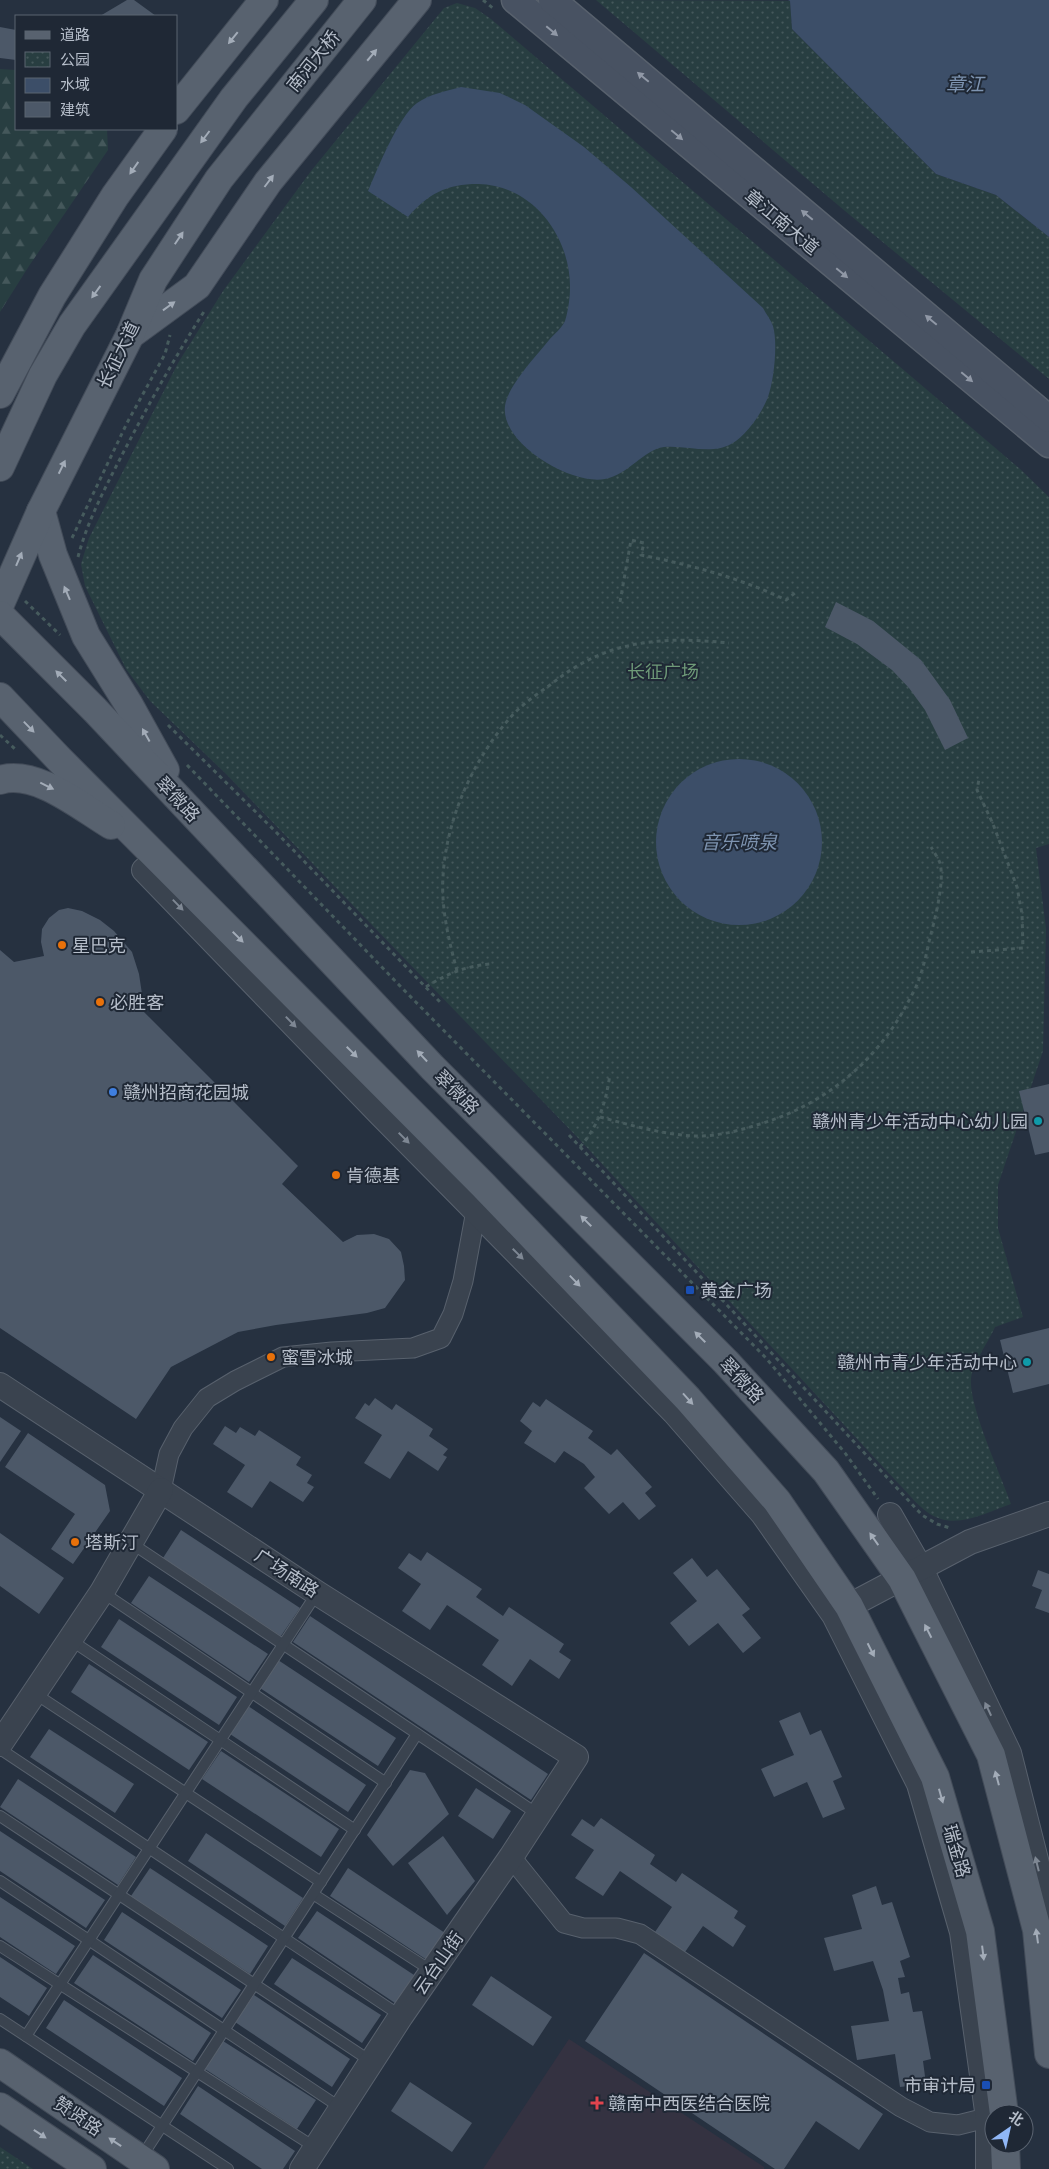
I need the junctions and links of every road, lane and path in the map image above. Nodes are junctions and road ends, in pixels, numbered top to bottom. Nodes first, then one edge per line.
1 (264, 0) edge
2 (314, 0) edge
3 (362, 0) edge
4 (417, 0) edge
5 (515, 0) edge
6 (552, 0) edge
7 (178, 108) edge
8 (264, 121) joint
9 (162, 130) edge
10 (134, 238) junction
11 (61, 282) junction
12 (178, 300) junction
13 (207, 307) dead end
14 (130, 335) junction
15 (26, 344) junction
16 (0, 394) edge
17 (27, 409) junction
18 (1049, 419) edge
19 (1049, 444) edge
20 (0, 467) edge
21 (41, 511) junction
22 (68, 547) dead end
23 (76, 566) dead end
24 (795, 594) dead end
25 (620, 602) dead end
26 (0, 604) edge
27 (0, 615) edge
28 (44, 619) dead end
29 (65, 640) dead end
30 (729, 643) dead end
31 (0, 697) edge
32 (165, 722) dead end
33 (185, 763) dead end
34 (979, 779) dead end
35 (0, 780) edge
36 (187, 808) junction
37 (931, 847) dead end
38 (149, 861) junction
39 (970, 952) dead end
40 (490, 964) dead end
41 (457, 971) junction
42 (426, 987) junction
43 (440, 1002) dead end
44 (610, 1074) dead end
45 (600, 1117) junction
46 (569, 1135) dead end
47 (580, 1147) junction
48 (479, 1197) junction
49 (0, 1384) edge
50 (162, 1490) junction
51 (1049, 1514) edge
52 (890, 1516) joint
53 (952, 1528) dead end
54 (131, 1542) junction
55 (912, 1574) junction
56 (102, 1592) junction
57 (317, 1594) junction
58 (850, 1606) junction
59 (69, 1639) junction
60 (284, 1644) junction
61 (252, 1693) junction
62 (34, 1694) junction
63 (417, 1734) junction
64 (220, 1741) junction
65 (0, 1744) edge
66 (0, 1749) edge
67 (576, 1757) joint
68 (386, 1783) junction
69 (186, 1794) junction
70 (539, 1815) junction
71 (0, 1816) edge
72 (355, 1830) junction
73 (150, 1849) junction
74 (511, 1857) junction
75 (0, 1881) edge
76 (321, 1882) junction
77 (314, 1894) junction
78 (119, 1895) junction
79 (1049, 1911) edge
80 (284, 1938) junction
81 (90, 1940) junction
82 (0, 1946) edge
83 (433, 1972) junction
84 (254, 1984) junction
85 (60, 1985) junction
86 (401, 2016) junction
87 (0, 2019) edge
88 (225, 2030) junction
89 (26, 2036) junction
90 (1049, 2054) edge
91 (372, 2062) junction
92 (0, 2064) edge
93 (197, 2072) junction
94 (996, 2104) edge
95 (997, 2104) edge
96 (0, 2107) edge
97 (342, 2108) junction
98 (984, 2118) edge
99 (162, 2126) junction
100 (316, 2148) junction
101 (991, 2154) edge
102 (1005, 2154) edge
103 (148, 2164) edge
104 (92, 2169) edge
105 (228, 2169) edge
106 (302, 2169) edge
107 (988, 2169) edge
108 (1006, 2169) edge

1 -> 7 main road
2 -> 10 main road
3 - 8 main road, 南河大桥
12 -> 4 main road
5 -> 19 main road, 章江南大道
18 -> 6 main road, 章江南大道
14 -> 8 main road, 长征大道
9 -> 11 main road
10 - 11 main road
10 -> 17 main road
11 - 15 main road
14 -> 12 main road
12 - 22 path
13 - 23 path
21 -> 14 main road, 长征大道
15 - 16 main road
15 - 17 main road
17 - 20 main road
26 -> 21 main road, 长征大道
36 -> 21 main road
24 - 25 path
36 -> 27 main road, 翠微路
28 - 29 path
30 - 41 path
31 -> 38 main road
32 - 42 path
33 - 52 path
34 - 39 path
35 -> 38 main road
55 -> 36 main road, 翠微路
37 - 45 path
38 -> 48 main road
40 - 41 path
41 - 42 path
42 - 43 path
44 - 45 path
45 - 47 path
46 - 47 path
47 - 53 path
48 - 50 street
48 -> 58 main road
48 -> 94 street
49 - 50 street, 广场南路
50 - 54 street
50 - 57 street, 广场南路
51 - 55 street
52 - 55 street
54 - 56 street
54 - 60 lane
55 - 58 street
79 -> 55 street
90 -> 55 main road
56 - 59 street
56 - 61 lane
57 - 60 lane
57 - 67 street, 广场南路
58 -> 95 main road, 瑞金路
59 - 62 street
59 - 64 lane
60 - 61 lane
60 - 63 lane
61 - 64 lane
61 - 68 lane
62 - 65 street
62 - 69 lane
63 - 68 lane
63 - 70 lane
64 - 69 lane
64 - 72 lane
66 - 73 lane
67 - 70 street, 云台山街
68 - 72 lane
69 - 73 lane
69 - 76 lane
70 - 74 street, 云台山街
71 - 78 lane
72 - 76 lane
73 - 78 lane
73 - 80 lane
74 - 83 street, 云台山街
74 - 98 street
75 - 81 lane
76 - 77 lane
77 - 80 lane
77 - 83 lane
78 - 81 lane
78 - 84 lane
80 - 84 lane
80 - 86 lane
81 - 85 lane
81 - 88 lane
82 - 85 lane
83 - 86 street, 云台山街
84 - 88 lane
84 - 91 lane
85 - 89 lane
85 - 93 lane
86 - 91 street, 云台山街
87 - 89 lane
88 - 93 lane
88 - 97 lane
89 - 99 lane
91 - 97 street, 云台山街
103 -> 92 main road, 赞贤路
93 - 99 lane
93 - 100 lane
96 -> 104 main road, 赞贤路
97 - 100 street, 云台山街
99 - 103 lane
99 - 105 lane
100 - 106 street, 云台山街
101 - 107 street
102 - 108 main road

